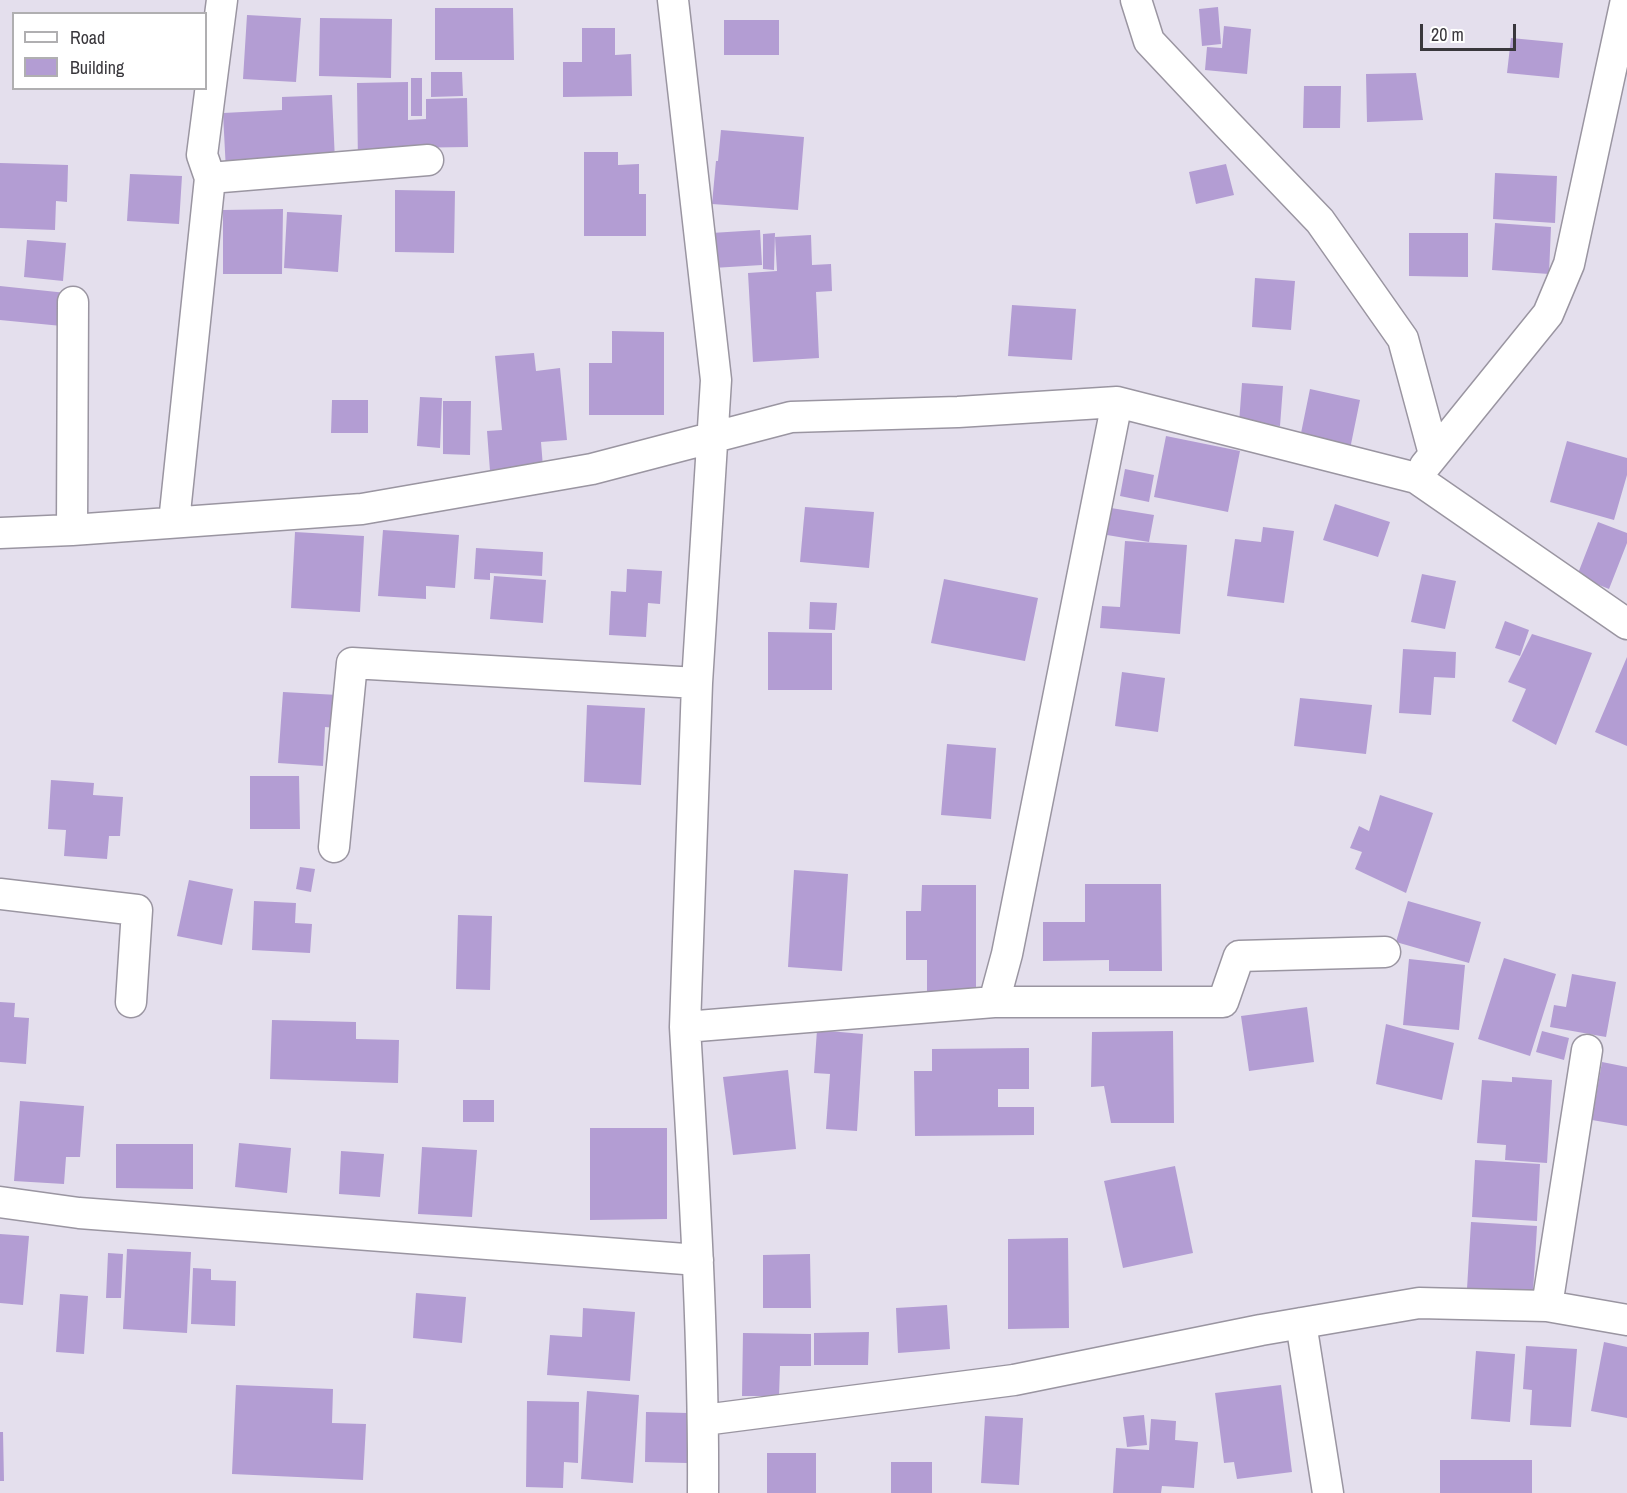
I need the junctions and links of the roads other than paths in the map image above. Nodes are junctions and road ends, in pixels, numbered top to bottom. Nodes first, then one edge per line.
1 (222, 0) edge
2 (673, 0) edge
3 (1136, 0) edge
4 (1625, 17) edge
5 (428, 160) dead end
6 (210, 178) junction
7 (73, 302) dead end
8 (1117, 402) junction
9 (712, 438) junction
10 (1434, 454) junction
11 (1416, 478) junction
12 (174, 522) junction
13 (72, 530) junction
14 (0, 533) edge
15 (1627, 624) edge
16 (697, 683) junction
17 (334, 847) dead end
18 (0, 894) edge
19 (1385, 952) dead end
20 (131, 1002) dead end
21 (994, 1002) junction
22 (685, 1028) junction
23 (1587, 1050) dead end
24 (0, 1202) edge
25 (698, 1260) junction
26 (1547, 1306) junction
27 (1627, 1320) edge
28 (1301, 1323) junction
29 (704, 1420) junction
30 (704, 1493) edge
31 (1328, 1493) edge

1 - 6 street
2 - 9 street
3 - 10 street
4 - 10 street
5 - 6 street
6 - 12 street
7 - 13 street
8 - 9 street
8 - 11 street
8 - 21 street
9 - 12 street
9 - 16 street
10 - 11 street
11 - 15 street
12 - 13 street
13 - 14 street
16 - 17 street
16 - 22 street
18 - 20 street
19 - 21 street
21 - 22 street
22 - 25 street
23 - 26 street
24 - 25 street
25 - 29 street
26 - 27 street
26 - 28 street
28 - 29 street
28 - 31 street
29 - 30 street

